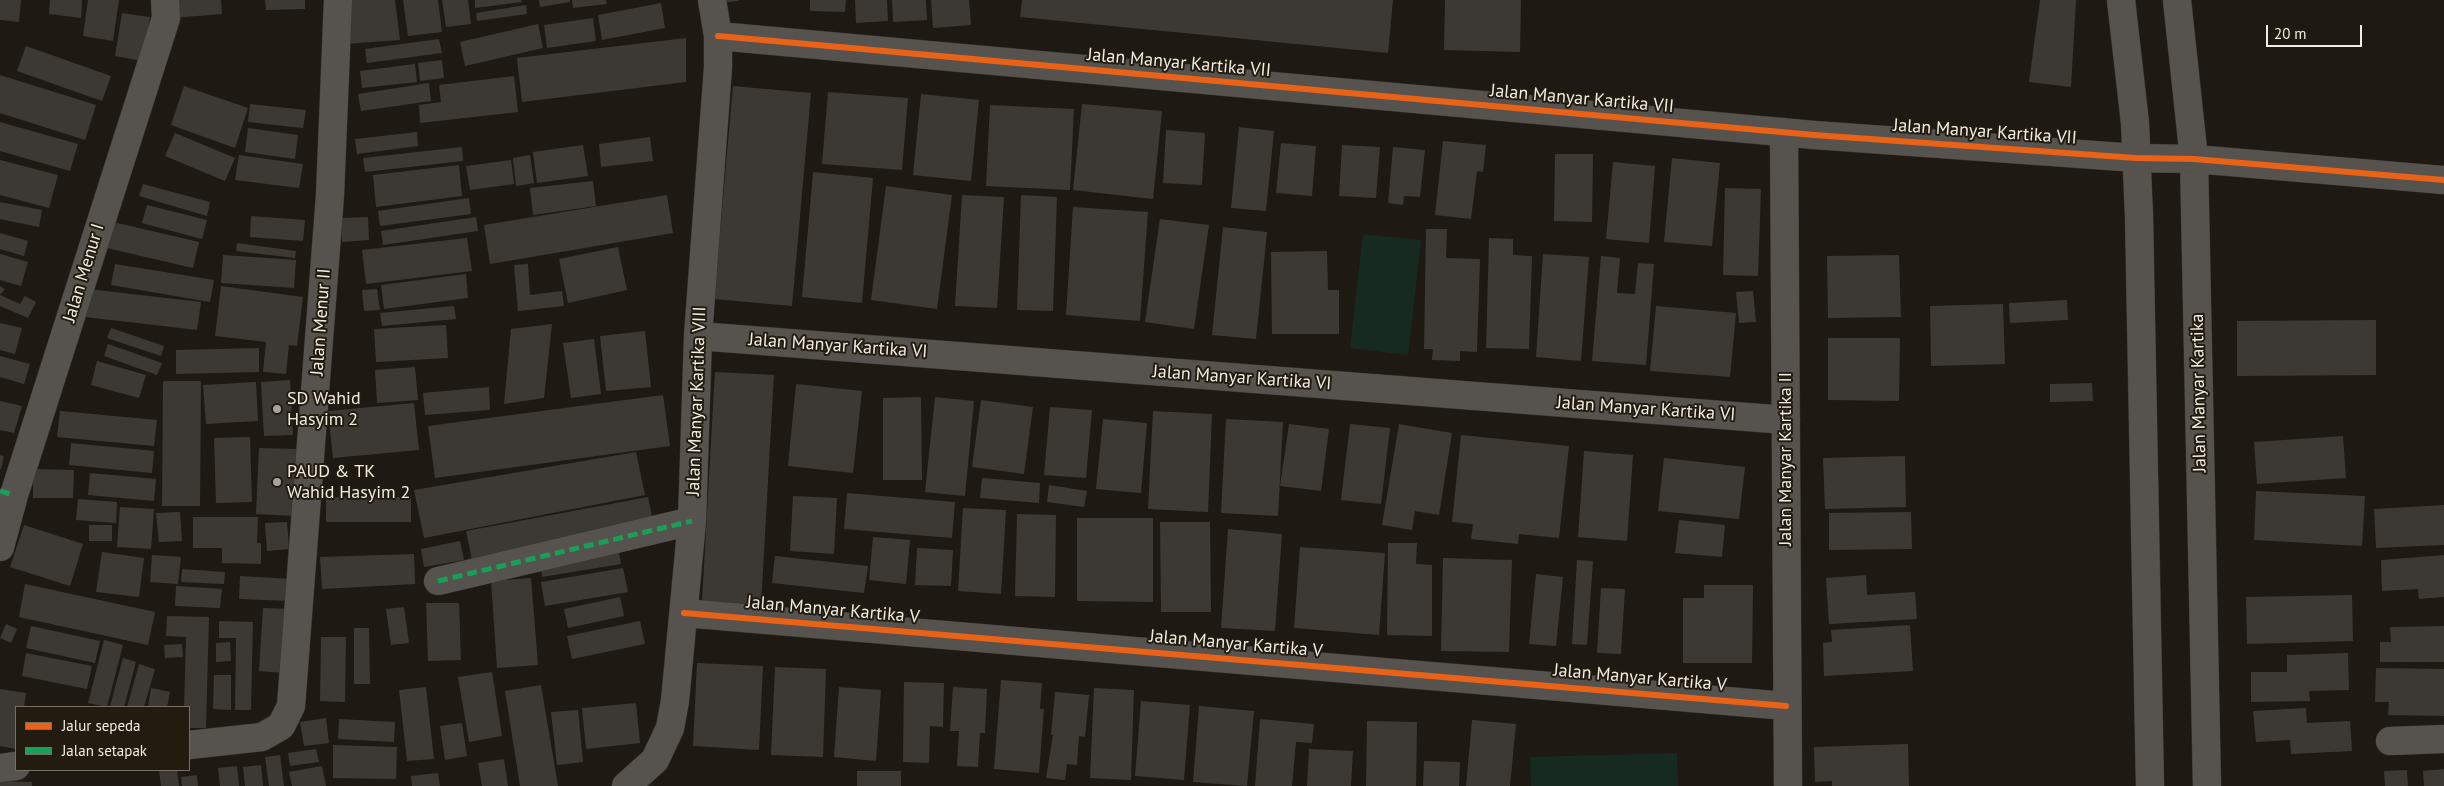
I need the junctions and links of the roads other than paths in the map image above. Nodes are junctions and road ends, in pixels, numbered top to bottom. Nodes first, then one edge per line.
1 (165, 0) edge
2 (338, 0) edge
3 (712, 0) edge
4 (2121, 0) edge
5 (2177, 0) edge
6 (718, 36) junction
7 (1784, 132) junction
8 (2136, 158) junction
9 (2194, 159) junction
10 (2444, 180) edge
11 (698, 336) junction
12 (1786, 420) junction
13 (7, 493) edge
14 (692, 521) junction
15 (0, 546) edge
16 (438, 581) dead end
17 (684, 613) junction
18 (1786, 706) junction
19 (2444, 739) edge
20 (2390, 741) dead end
21 (190, 745) edge
22 (15, 766) edge
23 (0, 768) edge
24 (626, 786) edge
25 (1788, 786) edge
26 (2150, 786) edge
27 (2207, 786) edge

1 - 13 street, Jalan Menur I
2 - 21 street, Jalan Menur II
3 - 6 street, Jalan Manyar Kartika VIII
4 - 8 street
5 - 9 street, Jalan Manyar Kartika
6 - 7 street, Jalan Manyar Kartika VII
6 - 11 street, Jalan Manyar Kartika VIII
7 - 8 street, Jalan Manyar Kartika VII
7 - 12 street, Jalan Manyar Kartika II
8 - 9 street, Jalan Manyar Kartika VII
8 - 26 street
9 - 10 street, Jalan Manyar Kartika VII
9 - 27 street, Jalan Manyar Kartika
11 - 12 street, Jalan Manyar Kartika VI
11 - 14 street, Jalan Manyar Kartika VIII
12 - 18 street, Jalan Manyar Kartika II
13 - 15 street, Jalan Menur I
14 - 16 street
14 - 17 street, Jalan Manyar Kartika VIII
17 - 18 street, Jalan Manyar Kartika V
17 - 24 street, Jalan Manyar Kartika VIII
18 - 25 street, Jalan Manyar Kartika II
19 - 20 street
22 - 23 street

